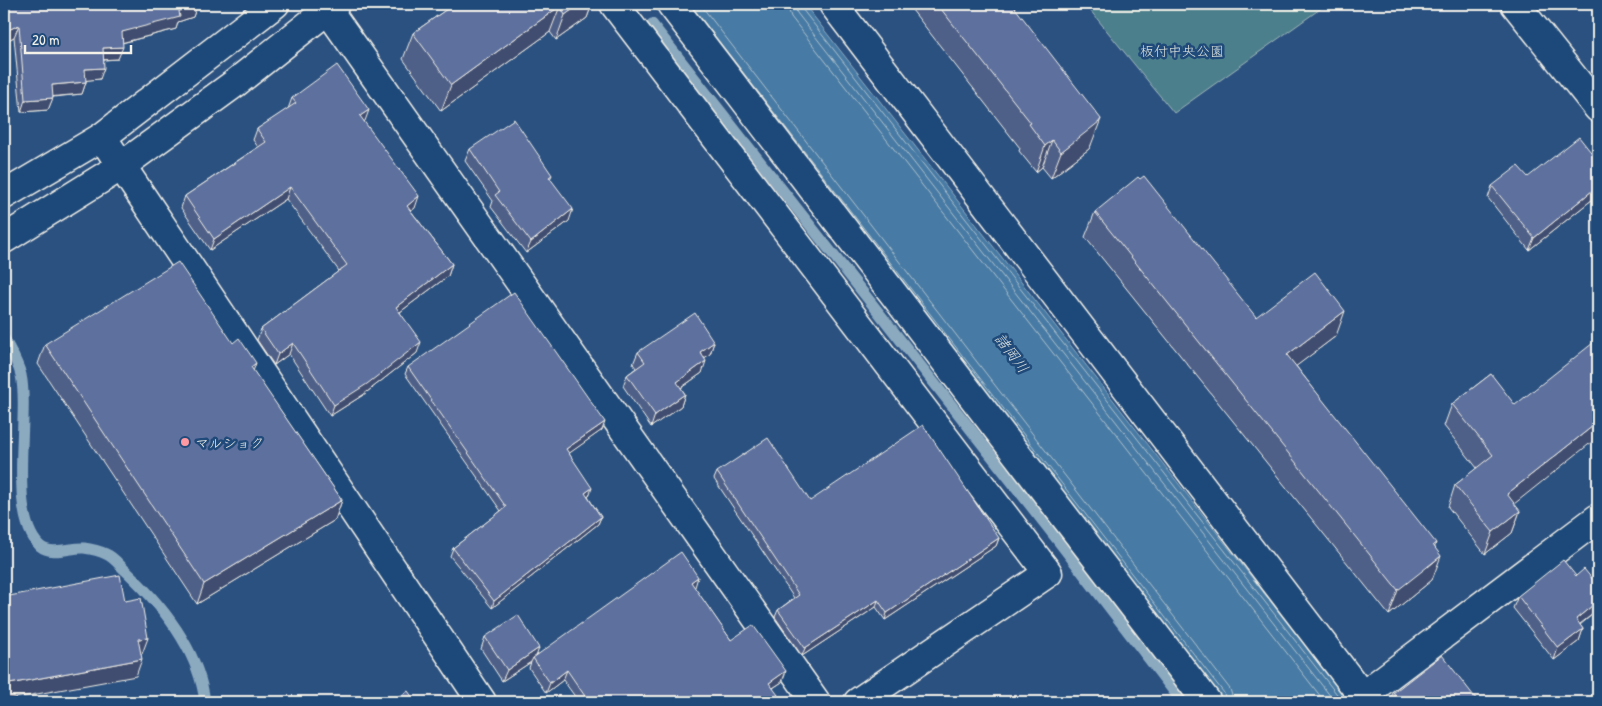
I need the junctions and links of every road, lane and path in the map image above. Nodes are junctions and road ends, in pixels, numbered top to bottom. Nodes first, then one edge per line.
1 (275, 4) edge
2 (614, 4) edge
3 (671, 4) edge
4 (833, 4) edge
5 (1515, 4) edge
6 (331, 7) edge
7 (1598, 108) edge
8 (102, 137) junction
9 (120, 167) junction
10 (4, 195) edge
11 (4, 239) edge
12 (1597, 521) edge
13 (1364, 699) edge
14 (482, 702) edge
15 (816, 702) edge
16 (858, 702) edge
17 (1208, 702) edge

1 - 8 street
2 - 16 street
3 - 17 street
4 - 13 street
5 - 7 street
6 - 9 street
6 - 15 street
8 - 9 street
8 - 10 street
9 - 11 street
9 - 14 street
12 - 13 street

